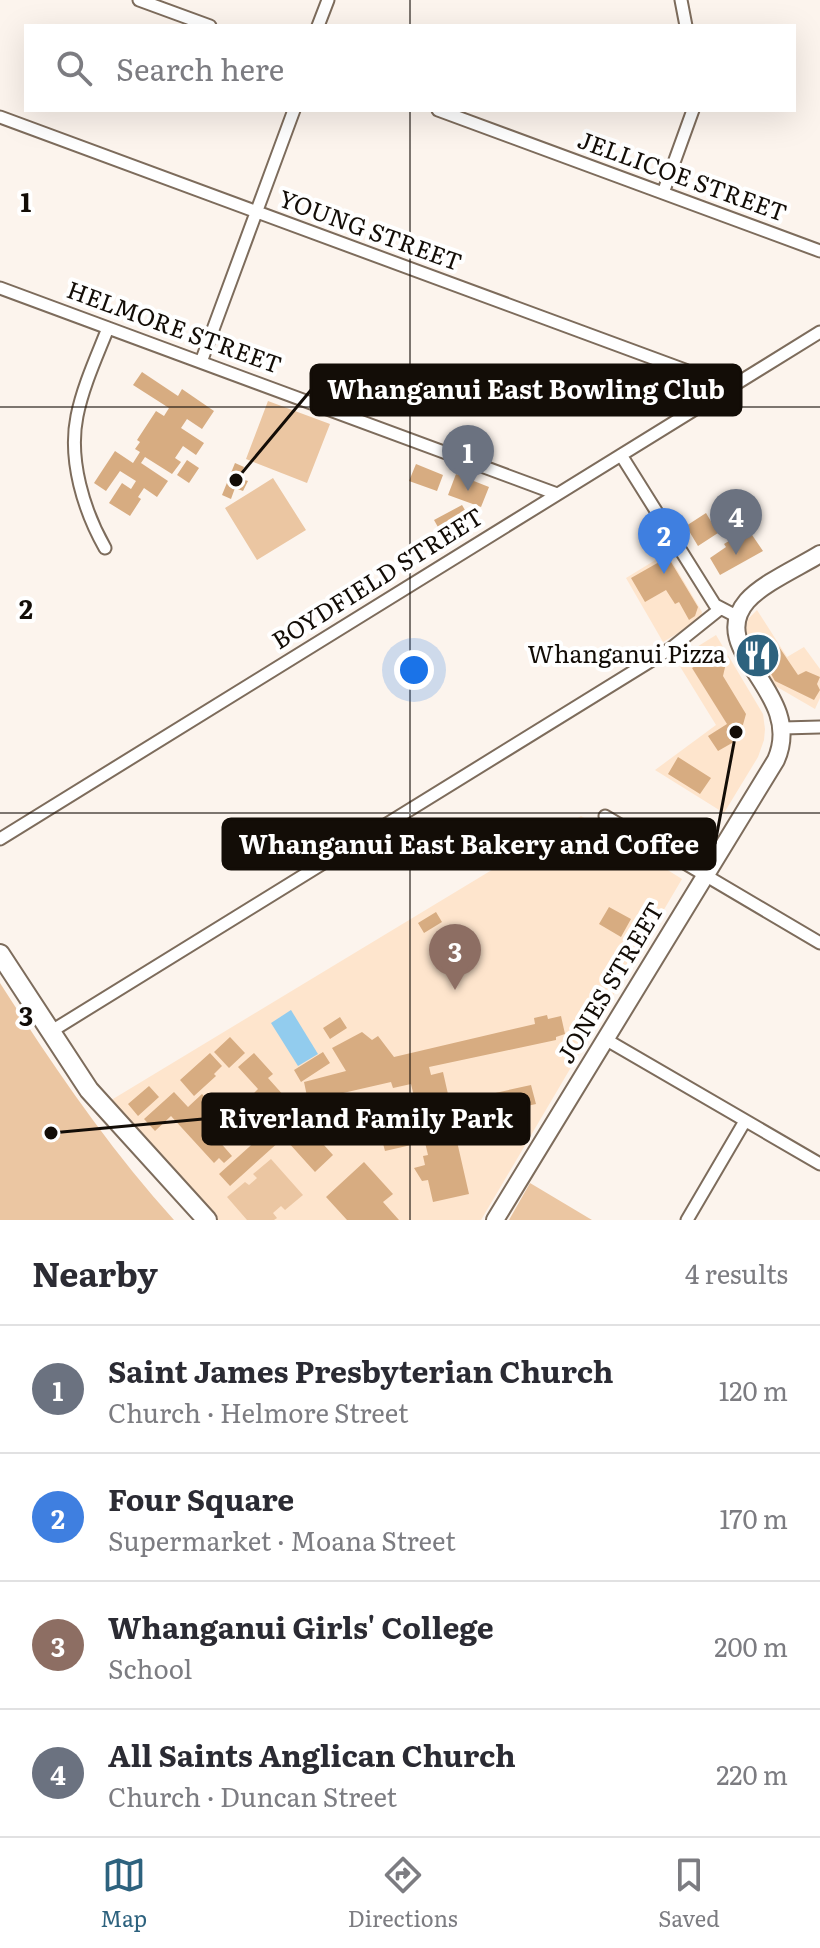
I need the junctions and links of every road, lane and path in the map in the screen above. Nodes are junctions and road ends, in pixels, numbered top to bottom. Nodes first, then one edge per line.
1 (139, 0) edge
2 (328, 0) edge
3 (681, 0) edge
4 (205, 24) edge
5 (319, 24) edge
6 (686, 24) edge
7 (293, 112) edge
8 (443, 112) edge
9 (692, 112) edge
10 (0, 117) edge
11 (663, 193) junction
12 (257, 212) junction
13 (820, 251) edge
14 (0, 288) edge
15 (108, 328) junction
16 (820, 332) edge
17 (201, 362) junction
18 (722, 392) junction
19 (621, 455) junction
20 (557, 494) junction
21 (105, 548) dead end
22 (820, 554) edge
23 (720, 609) junction
24 (738, 617) junction
25 (820, 727) edge
26 (783, 728) junction
27 (605, 816) dead end
28 (0, 839) edge
29 (704, 875) junction
30 (820, 943) edge
31 (0, 954) edge
32 (50, 1032) junction
33 (605, 1039) junction
34 (745, 1121) junction
35 (820, 1164) edge
36 (207, 1220) edge
37 (495, 1220) edge
38 (687, 1220) edge

1 - 4 street
2 - 5 street
3 - 6 street
7 - 12 street
8 - 11 street, JELLICOE STREET
9 - 11 street
10 - 12 street, YOUNG STREET
11 - 13 street, JELLICOE STREET
12 - 17 street
12 - 18 street, YOUNG STREET
14 - 15 street, HELMORE STREET
15 - 17 street, HELMORE STREET
15 - 21 street
16 - 18 street, BOYDFIELD STREET
17 - 20 street, HELMORE STREET
18 - 19 street, BOYDFIELD STREET
19 - 20 street, BOYDFIELD STREET
19 - 23 street
20 - 28 street, BOYDFIELD STREET
22 - 24 main road
23 - 24 street
23 - 32 street
24 - 26 main road
25 - 26 street
26 - 29 main road, JONES STREET
27 - 29 street
29 - 30 street
29 - 33 main road, JONES STREET
31 - 32 main road
32 - 36 main road
33 - 34 street
33 - 37 main road, JONES STREET
34 - 35 street
34 - 38 street

